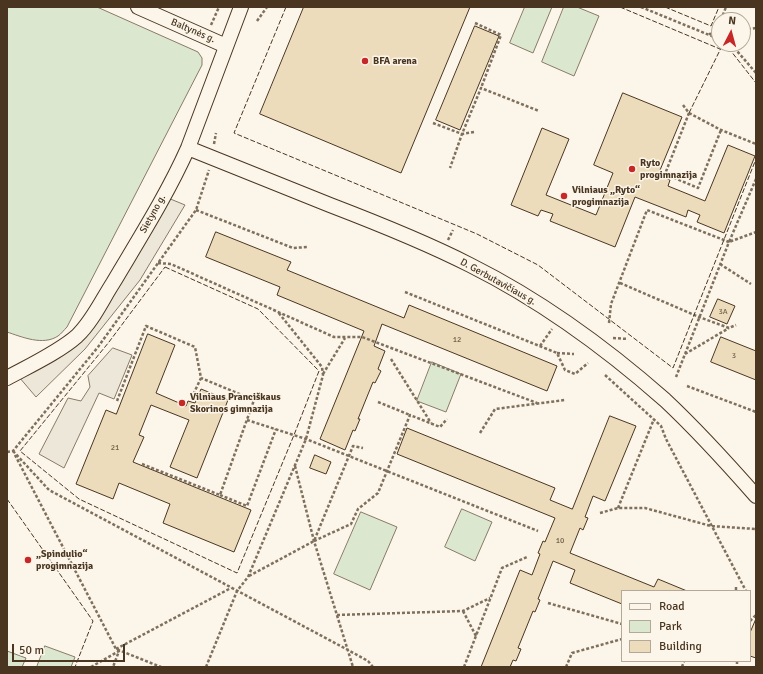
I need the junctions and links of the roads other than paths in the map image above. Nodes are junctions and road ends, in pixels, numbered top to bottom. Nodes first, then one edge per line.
1 (138, 7) edge
2 (241, 7) edge
3 (226, 46) junction
4 (188, 148) junction
5 (7, 378) edge
6 (756, 496) edge

1 - 3 street, Baltynės g.
2 - 3 street, Sietyno g.
3 - 4 street, Sietyno g.
4 - 5 street, Sietyno g.
4 - 6 street, D. Gerbutavičiaus g.

